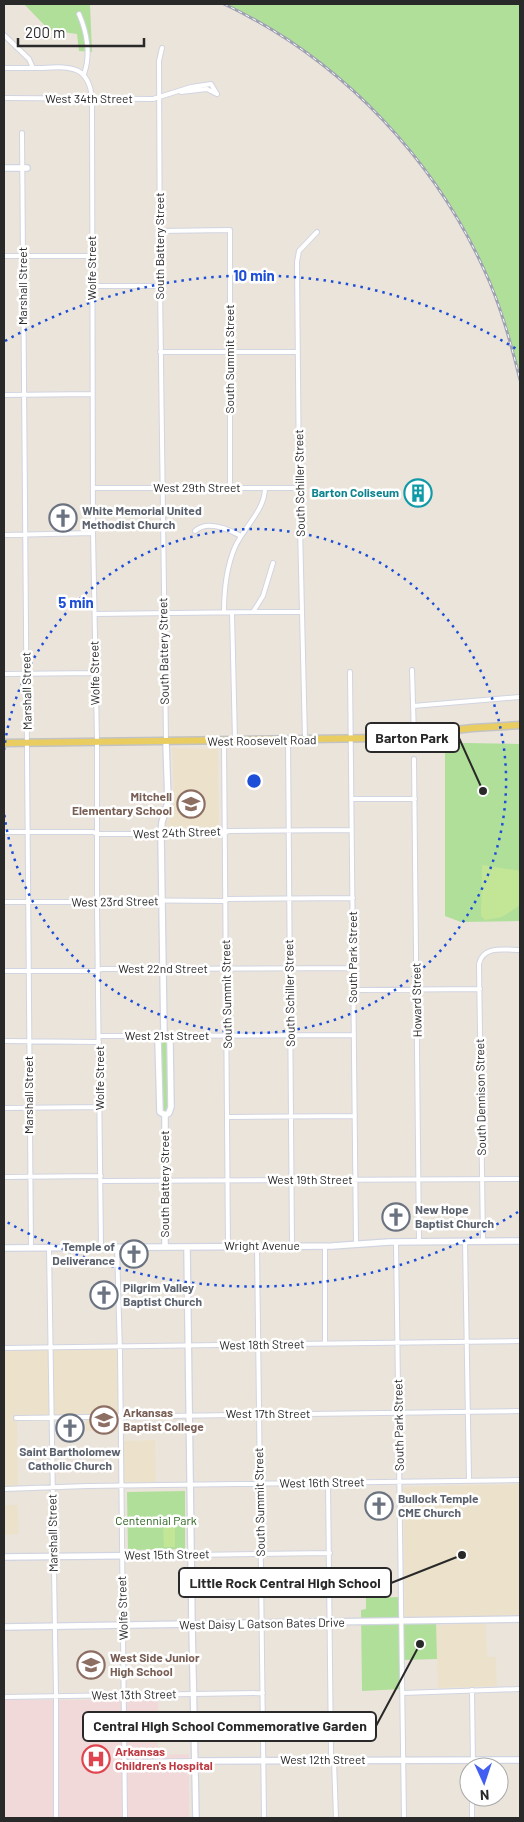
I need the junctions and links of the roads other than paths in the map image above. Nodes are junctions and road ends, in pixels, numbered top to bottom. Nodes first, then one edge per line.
1 (79, 14) dead end
2 (4, 35) edge
3 (162, 48) dead end
4 (4, 68) edge
5 (33, 68) junction
6 (84, 74) junction
7 (173, 93) junction
8 (159, 97) junction
9 (4, 98) edge
10 (92, 98) junction
11 (22, 133) dead end
12 (4, 168) edge
13 (25, 168) junction
14 (160, 231) junction
15 (317, 232) dead end
16 (4, 256) edge
17 (23, 256) junction
18 (92, 256) junction
19 (93, 286) junction
20 (160, 286) junction
21 (160, 352) junction
22 (297, 352) junction
23 (230, 353) junction
24 (92, 394) junction
25 (4, 395) edge
26 (24, 395) junction
27 (93, 488) junction
28 (163, 488) junction
29 (230, 488) junction
30 (265, 488) junction
31 (300, 488) junction
32 (195, 531) dead end
33 (93, 533) junction
34 (4, 535) edge
35 (25, 535) junction
36 (241, 536) junction
37 (273, 563) dead end
38 (224, 612) junction
39 (253, 612) junction
40 (302, 612) junction
41 (163, 613) junction
42 (232, 613) junction
43 (95, 614) junction
44 (412, 670) dead end
45 (350, 672) dead end
46 (96, 673) junction
47 (4, 674) edge
48 (27, 674) junction
49 (520, 697) edge
50 (413, 706) junction
51 (520, 725) edge
52 (414, 736) junction
53 (350, 739) junction
54 (288, 740) junction
55 (305, 740) junction
56 (224, 741) junction
57 (235, 741) junction
58 (97, 742) junction
59 (166, 742) junction
60 (4, 743) edge
61 (26, 743) junction
62 (414, 759) dead end
63 (351, 799) junction
64 (414, 799) junction
65 (289, 830) junction
66 (351, 830) junction
67 (4, 832) edge
68 (27, 832) junction
69 (225, 832) junction
70 (97, 834) junction
71 (161, 834) junction
72 (289, 898) junction
73 (352, 898) junction
74 (225, 900) junction
75 (162, 901) junction
76 (4, 902) edge
77 (96, 902) junction
78 (28, 903) junction
79 (520, 950) edge
80 (290, 967) junction
81 (163, 968) junction
82 (226, 968) junction
83 (353, 968) junction
84 (4, 971) edge
85 (98, 971) junction
86 (29, 972) junction
87 (480, 988) junction
88 (417, 989) junction
89 (353, 990) junction
90 (227, 1035) junction
91 (354, 1035) junction
92 (99, 1036) junction
93 (164, 1036) junction
94 (291, 1036) junction
95 (4, 1041) edge
96 (29, 1042) junction
97 (100, 1042) junction
98 (30, 1107) junction
99 (100, 1107) junction
100 (4, 1108) edge
101 (165, 1115) junction
102 (354, 1116) junction
103 (292, 1117) junction
104 (228, 1118) junction
105 (100, 1176) junction
106 (4, 1177) edge
107 (30, 1177) junction
108 (482, 1179) junction
109 (520, 1179) edge
110 (228, 1180) junction
111 (292, 1180) junction
112 (355, 1180) junction
113 (419, 1180) junction
114 (101, 1181) junction
115 (165, 1181) junction
116 (465, 1241) junction
117 (483, 1241) junction
118 (520, 1241) edge
119 (396, 1242) junction
120 (419, 1242) junction
121 (356, 1243) junction
122 (228, 1246) junction
123 (257, 1246) junction
124 (292, 1246) junction
125 (325, 1246) junction
126 (101, 1247) junction
127 (117, 1247) junction
128 (165, 1247) junction
129 (187, 1247) junction
130 (4, 1248) edge
131 (31, 1248) junction
132 (49, 1248) junction
133 (520, 1341) edge
134 (467, 1342) junction
135 (398, 1343) junction
136 (325, 1344) junction
137 (258, 1345) junction
138 (188, 1346) junction
139 (120, 1347) junction
140 (4, 1348) edge
141 (51, 1348) junction
142 (520, 1411) edge
143 (468, 1412) junction
144 (399, 1413) junction
145 (259, 1415) junction
146 (121, 1416) junction
147 (190, 1416) junction
148 (16, 1418) dead end
149 (52, 1418) junction
150 (520, 1480) edge
151 (469, 1481) junction
152 (400, 1482) junction
153 (259, 1484) junction
154 (328, 1484) junction
155 (122, 1486) junction
156 (190, 1486) junction
157 (52, 1487) junction
158 (4, 1489) edge
159 (330, 1553) junction
160 (260, 1554) junction
161 (191, 1555) junction
162 (53, 1556) junction
163 (122, 1556) junction
164 (4, 1557) edge
165 (520, 1619) edge
166 (402, 1622) junction
167 (330, 1623) junction
168 (262, 1624) junction
169 (192, 1625) junction
170 (54, 1626) junction
171 (124, 1626) junction
172 (4, 1627) edge
173 (520, 1689) edge
174 (472, 1690) junction
175 (403, 1692) junction
176 (263, 1693) junction
177 (194, 1694) junction
178 (4, 1696) edge
179 (56, 1696) junction
180 (125, 1696) junction
181 (473, 1757) edge
182 (264, 1760) junction
183 (334, 1760) junction
184 (195, 1761) junction
185 (404, 1761) junction
186 (125, 1762) junction
187 (459, 1763) edge
188 (56, 1818) edge
189 (125, 1818) edge
190 (196, 1818) edge
191 (264, 1818) edge
192 (336, 1818) edge
193 (404, 1818) edge

1 - 6 street
2 - 5 street
3 - 8 street, South Battery Street
4 - 5 street
5 - 6 street
6 - 10 street, Wolfe Street
7 - 7 street, West 34th Street
7 - 8 street, West 34th Street
8 - 10 street, West 34th Street
8 - 14 street, South Battery Street
9 - 10 street, West 34th Street
10 - 18 street, Wolfe Street
11 - 13 street, Marshall Street
12 - 13 street
13 - 17 street, Marshall Street
14 - 20 street, South Battery Street
14 - 23 street, South Summit Street
15 - 22 street, South Schiller Street
16 - 17 street
17 - 18 street
17 - 26 street, Marshall Street
18 - 19 street, Wolfe Street
19 - 20 street
19 - 24 street, Wolfe Street
20 - 21 street, South Battery Street
21 - 23 street
21 - 28 street, South Battery Street
22 - 23 street
22 - 31 street, South Schiller Street
23 - 29 street, South Summit Street
24 - 26 street
24 - 27 street, Wolfe Street
25 - 26 street
26 - 35 street, Marshall Street
27 - 28 street, West 29th Street
27 - 33 street, Wolfe Street
28 - 29 street, West 29th Street
28 - 41 street, South Battery Street
29 - 30 street, West 29th Street
30 - 31 street, West 29th Street
30 - 36 street
31 - 40 street, South Schiller Street
32 - 36 street
33 - 35 street
33 - 43 street, Wolfe Street
34 - 35 street
35 - 48 street, Marshall Street
36 - 38 street
37 - 39 street
38 - 41 street
38 - 42 street
39 - 40 street
39 - 42 street
40 - 55 street, South Schiller Street
41 - 43 street
41 - 59 street, South Battery Street
42 - 57 street
43 - 46 street, Wolfe Street
44 - 50 street
45 - 53 street, South Park Street
46 - 48 street
46 - 58 street, Wolfe Street
47 - 48 street
48 - 61 street, Marshall Street
49 - 50 street
50 - 52 street
51 - 52 main road, West Roosevelt Road
52 - 53 main road, West Roosevelt Road
53 - 55 main road, West Roosevelt Road
53 - 63 street, South Park Street
54 - 55 main road, West Roosevelt Road
54 - 57 main road, West Roosevelt Road
54 - 65 street, South Schiller Street
56 - 57 main road, West Roosevelt Road
56 - 59 main road, West Roosevelt Road
56 - 69 street, South Summit Street
58 - 59 main road, West Roosevelt Road
58 - 61 main road, West Roosevelt Road
58 - 70 street, Wolfe Street
59 - 71 street, South Battery Street
60 - 61 main road, West Roosevelt Road
61 - 68 street, Marshall Street
62 - 64 street, Howard Street
63 - 64 street
63 - 66 street, South Park Street
64 - 88 street, Howard Street
65 - 66 street, West 24th Street
65 - 69 street, West 24th Street
65 - 72 street, South Schiller Street
66 - 73 street, South Park Street
67 - 68 street, West 24th Street
68 - 70 street, West 24th Street
68 - 78 street, Marshall Street
69 - 71 street, West 24th Street
69 - 74 street, South Summit Street
70 - 71 street, West 24th Street
70 - 77 street, Wolfe Street
71 - 75 street, South Battery Street
72 - 73 street, West 23rd Street
72 - 74 street, West 23rd Street
72 - 80 street, South Schiller Street
73 - 83 street, South Park Street
74 - 75 street, West 23rd Street
74 - 82 street, South Summit Street
75 - 77 street, West 23rd Street
75 - 81 street, South Battery Street
76 - 78 street, West 23rd Street
77 - 78 street, West 23rd Street
77 - 85 street, Wolfe Street
78 - 86 street, Marshall Street
79 - 87 street, South Dennison Street
80 - 82 street, West 22nd Street
80 - 83 street, West 22nd Street
80 - 94 street, South Schiller Street
81 - 82 street, West 22nd Street
81 - 85 street, West 22nd Street
81 - 93 street, South Battery Street
82 - 90 street, South Summit Street
83 - 89 street, South Park Street
84 - 86 street, West 22nd Street
85 - 86 street, West 22nd Street
85 - 92 street, Wolfe Street
86 - 96 street, Marshall Street
87 - 88 street
87 - 108 street, South Dennison Street
88 - 89 street
88 - 113 street, Howard Street
89 - 91 street, South Park Street
90 - 93 street, West 21st Street
90 - 94 street, West 21st Street
90 - 104 street, South Summit Street
91 - 94 street, West 21st Street
91 - 102 street, South Park Street
92 - 93 street, West 21st Street
92 - 97 street, Wolfe Street
93 - 101 street
93 - 101 street, South Battery Street
94 - 103 street, South Schiller Street
95 - 96 street
96 - 97 street
96 - 98 street, Marshall Street
97 - 99 street, Wolfe Street
98 - 99 street
98 - 100 street
98 - 107 street, Marshall Street
99 - 105 street, Wolfe Street
101 - 115 street, South Battery Street
102 - 103 street
102 - 112 street, South Park Street
103 - 104 street
103 - 111 street, South Schiller Street
104 - 110 street, South Summit Street
105 - 107 street
105 - 114 street, Wolfe Street
106 - 107 street
107 - 131 street, Marshall Street
108 - 109 street, West 19th Street
108 - 113 street, West 19th Street
108 - 117 street, South Dennison Street
110 - 111 street, West 19th Street
110 - 115 street, West 19th Street
110 - 122 street, South Summit Street
111 - 112 street, West 19th Street
111 - 124 street, South Schiller Street
112 - 113 street, West 19th Street
112 - 121 street, South Park Street
113 - 120 street, Howard Street
114 - 115 street, West 19th Street
114 - 126 street, Wolfe Street
115 - 128 street, South Battery Street
116 - 117 street, Wright Avenue
116 - 120 street, Wright Avenue
116 - 134 street
117 - 118 street, Wright Avenue
119 - 120 street, Wright Avenue
119 - 121 street, Wright Avenue
119 - 135 street, South Park Street
121 - 125 street, Wright Avenue
122 - 123 street, Wright Avenue
122 - 129 street, Wright Avenue
123 - 124 street, Wright Avenue
123 - 137 street, South Summit Street
124 - 125 street, Wright Avenue
125 - 136 street
126 - 127 street, Wright Avenue
126 - 132 street, Wright Avenue
127 - 128 street, Wright Avenue
127 - 139 street, Wolfe Street
128 - 129 street, Wright Avenue
129 - 138 street, South Battery Street
130 - 131 street, Wright Avenue
131 - 132 street, Wright Avenue
132 - 141 street, Marshall Street
133 - 134 street, West 18th Street
134 - 135 street, West 18th Street
134 - 143 street
135 - 136 street, West 18th Street
135 - 144 street, South Park Street
136 - 137 street, West 18th Street
137 - 138 street, West 18th Street
137 - 145 street, South Summit Street
138 - 139 street, West 18th Street
138 - 147 street, South Battery Street
139 - 141 street, West 18th Street
139 - 146 street, Wolfe Street
140 - 141 street, West 18th Street
141 - 149 street, Marshall Street
142 - 143 street, West 17th Street
143 - 144 street, West 17th Street
143 - 151 street
144 - 145 street, West 17th Street
144 - 152 street, South Park Street
145 - 147 street, West 17th Street
145 - 153 street, South Summit Street
146 - 147 street, West 17th Street
146 - 149 street, West 17th Street
146 - 155 street, Wolfe Street
147 - 156 street, South Battery Street
148 - 149 street, West 17th Street
149 - 157 street, Marshall Street
150 - 151 street, West 16th Street
151 - 152 street, West 16th Street
152 - 154 street, West 16th Street
152 - 166 street, South Park Street
153 - 154 street, West 16th Street
153 - 156 street, West 16th Street
153 - 160 street, South Summit Street
154 - 159 street
155 - 156 street, West 16th Street
155 - 157 street, West 16th Street
155 - 163 street, Wolfe Street
156 - 161 street, South Battery Street
157 - 158 street, West 16th Street
157 - 162 street, Marshall Street
159 - 160 street, West 15th Street
159 - 167 street
160 - 161 street, West 15th Street
160 - 168 street, South Summit Street
161 - 163 street, West 15th Street
161 - 169 street, South Battery Street
162 - 163 street, West 15th Street
162 - 164 street, West 15th Street
162 - 170 street, Marshall Street
163 - 171 street, Wolfe Street
165 - 166 street, West Daisy L Gatson Bates Drive
166 - 167 street, West Daisy L Gatson Bates Drive
166 - 175 street, South Park Street
167 - 168 street, West Daisy L Gatson Bates Drive
167 - 183 street
168 - 169 street, West Daisy L Gatson Bates Drive
168 - 176 street, South Summit Street
169 - 171 street, West Daisy L Gatson Bates Drive
169 - 177 street, South Battery Street
170 - 171 street, West Daisy L Gatson Bates Drive
170 - 172 street, West Daisy L Gatson Bates Drive
170 - 179 street, Marshall Street
171 - 180 street, Wolfe Street
173 - 174 street
174 - 175 street
174 - 181 street
175 - 185 street, South Park Street
176 - 177 street, West 13th Street
176 - 182 street, South Summit Street
177 - 180 street, West 13th Street
177 - 184 street, South Battery Street
178 - 179 street, West 13th Street
179 - 180 street, West 13th Street
179 - 188 street, Marshall Street
180 - 186 street, Wolfe Street
182 - 183 street, West 12th Street
182 - 184 street, West 12th Street
182 - 191 street, South Summit Street
183 - 185 street, West 12th Street
183 - 192 street
184 - 186 street, West 12th Street
184 - 190 street, South Battery Street
185 - 187 street, West 12th Street
185 - 193 street, South Park Street
186 - 189 street, Wolfe Street

